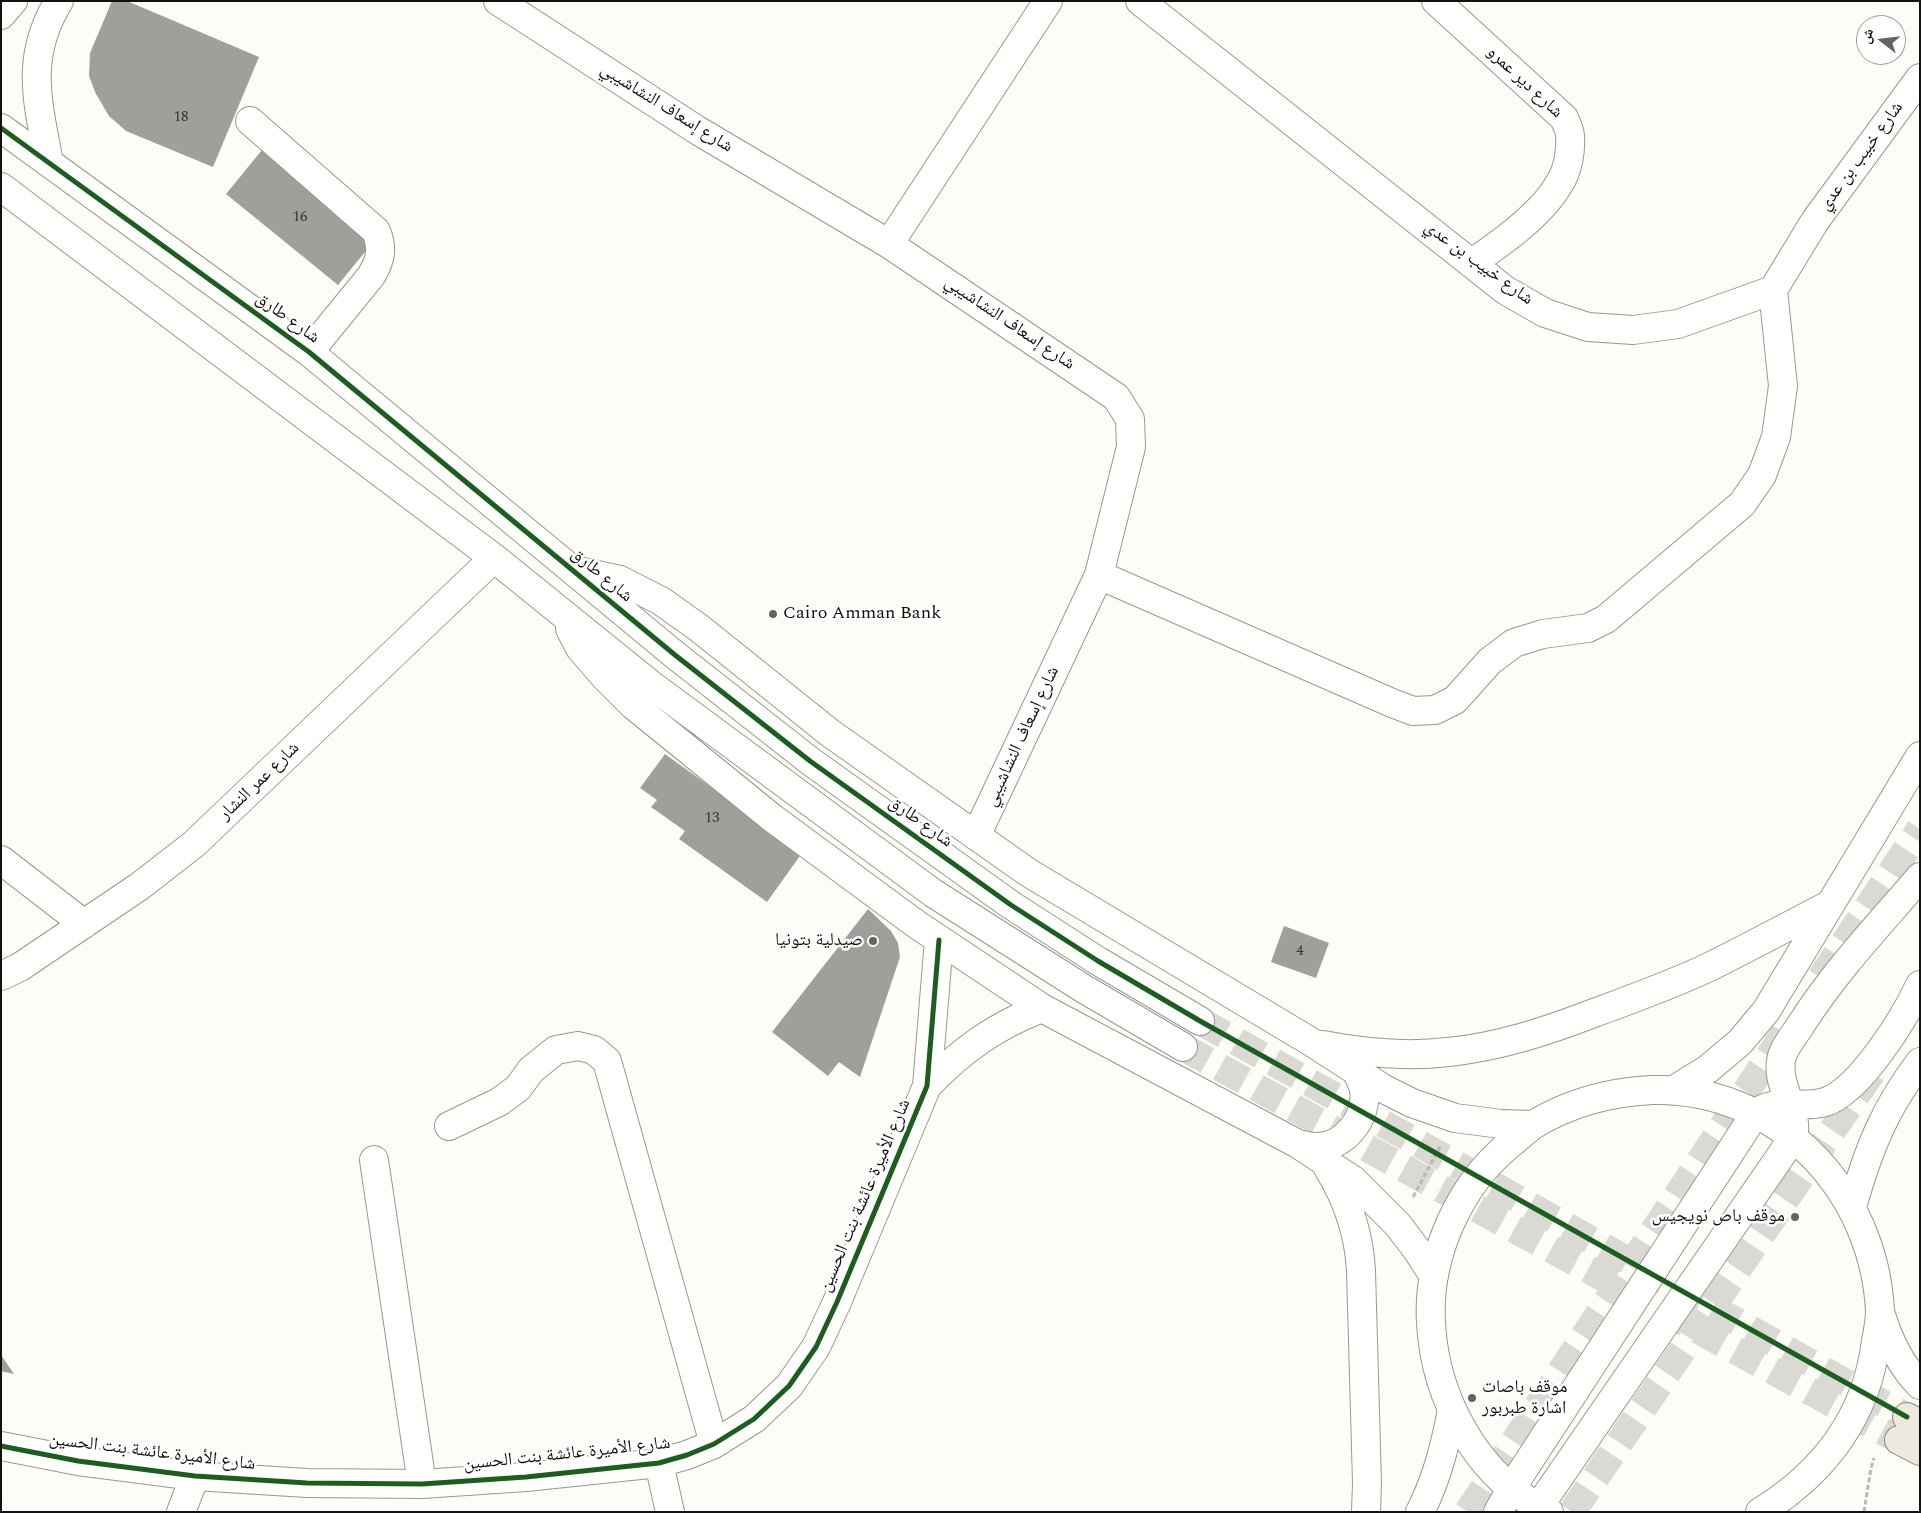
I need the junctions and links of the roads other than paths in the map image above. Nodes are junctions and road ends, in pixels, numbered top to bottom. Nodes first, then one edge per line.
1 (13, 1) edge
2 (59, 1) edge
3 (498, 1) edge
4 (1048, 1) edge
5 (1140, 1) edge
6 (1436, 1) edge
7 (1, 15) edge
8 (1920, 78) edge
9 (250, 122) dead end
10 (1, 128) edge
11 (49, 163) junction
12 (1, 187) edge
13 (889, 244) junction
14 (1472, 263) junction
15 (1773, 290) junction
16 (309, 352) junction
17 (494, 558) junction
18 (574, 570) junction
19 (1099, 575) junction
20 (561, 612) junction
21 (1920, 756) edge
22 (976, 836) junction
23 (1, 860) edge
24 (1920, 877) edge
25 (1829, 905) junction
26 (84, 924) junction
27 (939, 940) junction
28 (1, 976) edge
29 (1920, 984) edge
30 (1042, 1008) junction
31 (1200, 1022) tunnel mouth
32 (1313, 1043) junction
33 (1183, 1047) tunnel mouth
34 (1920, 1062) edge
35 (1358, 1072) junction
36 (927, 1086) junction
37 (1674, 1090) junction
38 (1791, 1105) junction
39 (1755, 1114) junction
40 (1533, 1125) junction
41 (449, 1126) dead end
42 (1794, 1138) junction
43 (1298, 1144) junction
44 (374, 1160) dead end
45 (1325, 1162) junction
46 (1852, 1207) junction
47 (1434, 1276) junction
48 (1880, 1314) junction
49 (1920, 1385) edge
50 (1452, 1410) junction
51 (714, 1444) junction
52 (1, 1446) edge
53 (659, 1463) junction
54 (195, 1476) junction
55 (422, 1484) junction
56 (1512, 1487) junction
57 (1541, 1510) edge
58 (182, 1512) edge
59 (670, 1512) edge
60 (1366, 1512) edge
61 (1420, 1512) edge
62 (1498, 1512) edge
63 (1760, 1512) edge

1 - 7 street
2 - 11 street
3 - 13 street, شارع إسعاف النشاشيبي
4 - 13 street
5 - 14 street, شارع خبيب بن عدي
6 - 14 street, شارع دير عمرو
8 - 15 street, شارع خبيب بن عدي
9 - 16 street
10 - 11 street, شارع طارق
11 - 16 street, شارع طارق
12 - 17 street
13 - 19 street, شارع إسعاف النشاشيبي
14 - 15 street, شارع خبيب بن عدي
15 - 19 street
16 - 18 street, شارع طارق
17 - 20 street
17 - 26 street, شارع عمر النشار
18 - 22 street
18 - 31 street, شارع طارق
19 - 22 street, شارع إسعاف النشاشيبي
20 - 27 street
20 - 33 street
21 - 25 street
22 - 32 street
23 - 26 street
24 - 38 street
25 - 32 street
25 - 37 street
26 - 28 street, شارع عمر النشار
27 - 30 street
27 - 36 street, شارع الأميرة عائشة بنت الحسين
29 - 38 street
30 - 36 street, شارع الأميرة عائشة بنت الحسين
30 - 43 street
32 - 35 street
34 - 46 street
35 - 40 street
35 - 43 street
36 - 51 street, شارع الأميرة عائشة بنت الحسين
37 - 39 street
37 - 40 street
38 - 39 street
38 - 42 street
39 - 42 street
39 - 56 street
40 - 47 street
41 - 51 street
42 - 46 street
42 - 57 street
43 - 45 street
44 - 55 street
45 - 47 street
45 - 60 street
46 - 48 street
47 - 50 street
48 - 49 street
48 - 63 street
50 - 56 street
50 - 61 street
51 - 53 street, شارع الأميرة عائشة بنت الحسين
52 - 54 street, شارع الأميرة عائشة بنت الحسين
53 - 55 street, شارع الأميرة عائشة بنت الحسين
53 - 59 street
54 - 55 street, شارع الأميرة عائشة بنت الحسين
54 - 58 street
56 - 57 street
56 - 62 street

